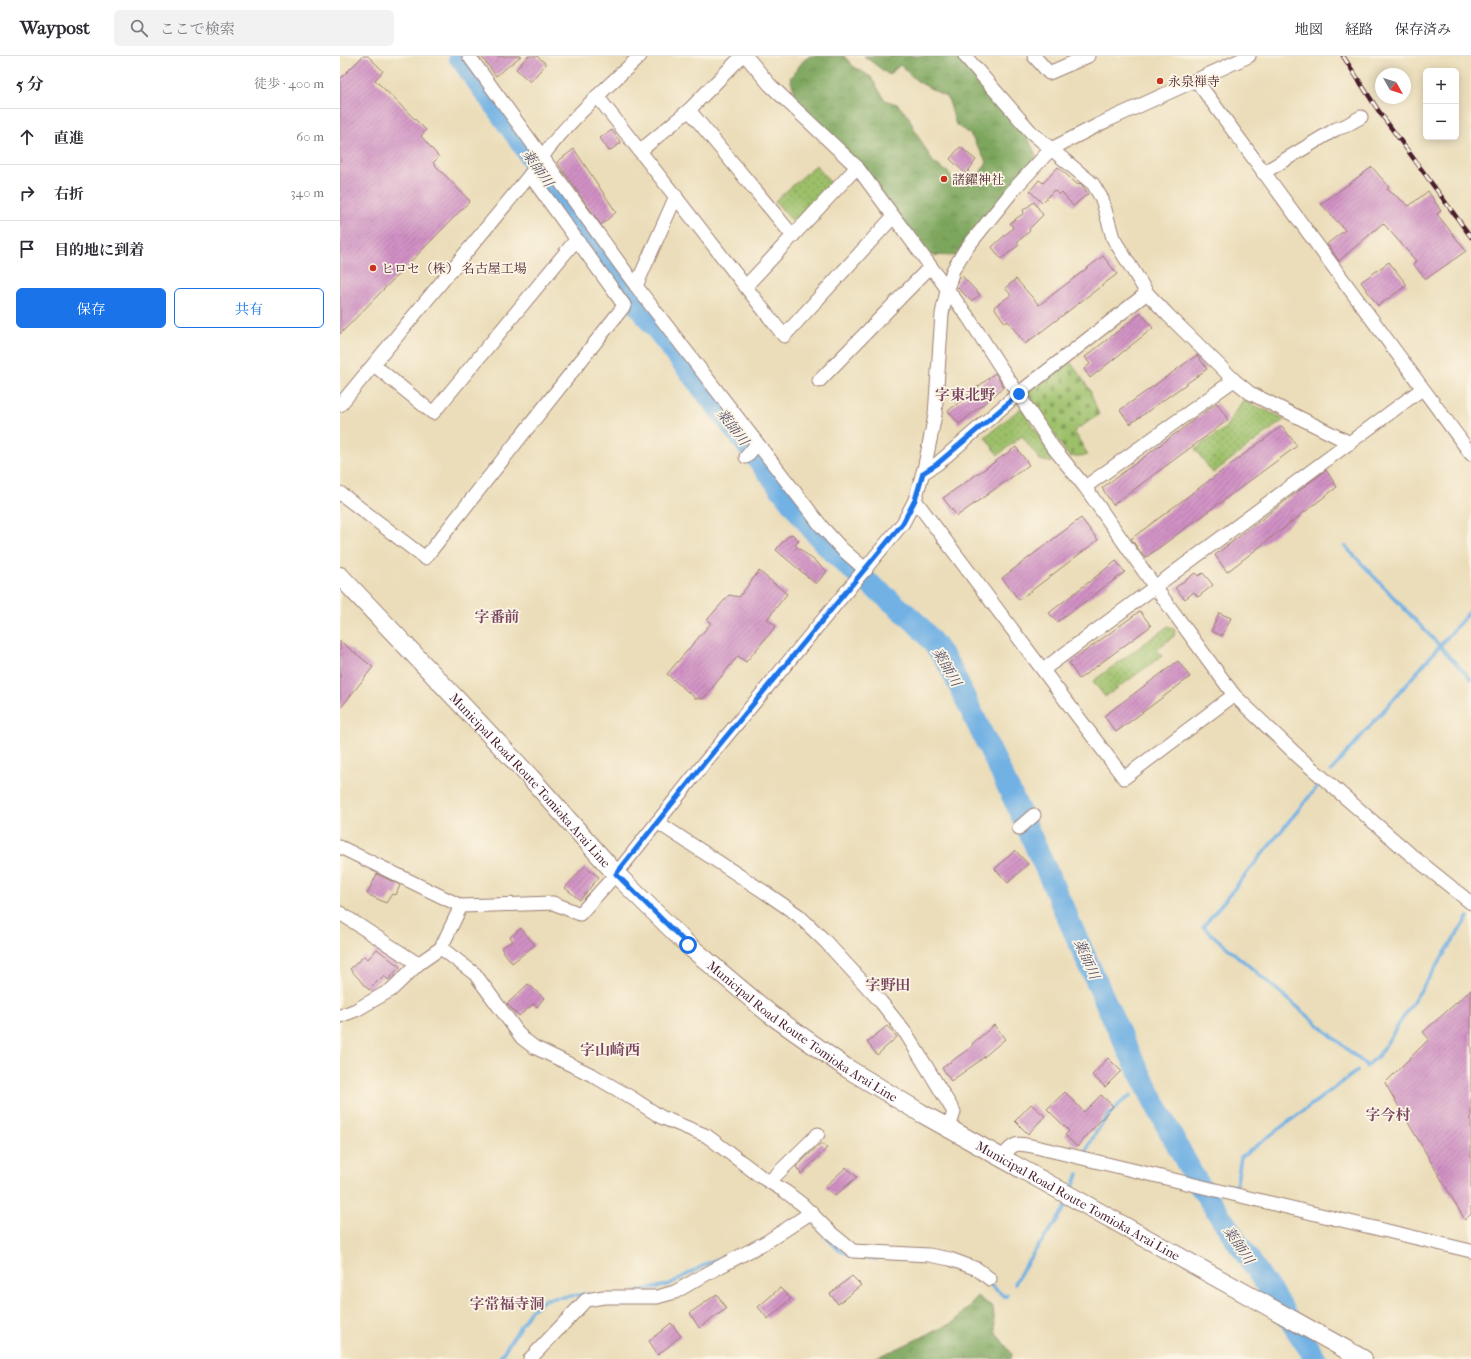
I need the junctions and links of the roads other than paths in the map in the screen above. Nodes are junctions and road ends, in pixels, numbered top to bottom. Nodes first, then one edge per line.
1 (469, 56) edge
2 (640, 56) edge
3 (742, 56) edge
4 (746, 56) edge
5 (965, 56) edge
6 (1034, 56) edge
7 (1088, 56) edge
8 (1249, 56) edge
9 (1196, 80) junction
10 (597, 96) junction
11 (690, 110) junction
12 (1362, 117) dead end
13 (1051, 149) junction
14 (640, 150) junction
15 (542, 155) junction
16 (857, 167) junction
17 (1263, 173) junction
18 (530, 175) junction
19 (676, 196) junction
20 (893, 216) junction
21 (793, 236) junction
22 (576, 240) junction
23 (930, 267) junction
24 (636, 286) junction
25 (746, 286) junction
26 (947, 290) junction
27 (1147, 293) junction
28 (374, 365) junction
29 (1234, 380) junction
30 (819, 381) dead end
31 (1422, 389) junction
32 (1019, 394) junction
33 (340, 405) edge
34 (1350, 443) junction
35 (757, 444) junction
36 (1471, 454) edge
37 (746, 457) dead end
38 (923, 473) junction
39 (1085, 487) junction
40 (340, 493) edge
41 (915, 500) junction
42 (866, 570) junction
43 (340, 576) edge
44 (1155, 587) junction
45 (1044, 669) junction
46 (1234, 695) junction
47 (1034, 815) dead end
48 (657, 822) junction
49 (1019, 828) dead end
50 (340, 847) edge
51 (616, 874) junction
52 (1471, 903) edge
53 (461, 906) junction
54 (340, 912) edge
55 (441, 948) junction
56 (418, 964) junction
57 (340, 1016) edge
58 (949, 1128) junction
59 (818, 1134) dead end
60 (1002, 1158) junction
61 (770, 1182) junction
62 (812, 1212) junction
63 (1471, 1251) edge
64 (990, 1279) dead end
65 (530, 1359) edge
66 (1363, 1359) edge

1 - 15 street
2 - 10 street
3 - 11 street
4 - 16 street
5 - 13 street
6 - 7 street
8 - 9 street
9 - 13 street
9 - 17 street
10 - 14 street
10 - 15 street
11 - 14 street
11 - 21 street
12 - 17 street
13 - 26 street
13 - 27 street
14 - 19 street
15 - 18 street
15 - 24 street
16 - 20 street
16 - 21 street
17 - 31 street
18 - 22 street
18 - 28 street
19 - 24 street
19 - 25 street
20 - 23 street
20 - 25 street
21 - 25 street
22 - 28 street
22 - 40 street
23 - 26 street
23 - 30 street
24 - 35 street
26 - 32 street
26 - 38 street
27 - 29 street
27 - 32 street
28 - 33 street
29 - 34 street
29 - 39 street
31 - 34 street
31 - 36 street
32 - 38 street
32 - 39 street
34 - 44 street
35 - 37 street
35 - 42 street
38 - 41 street
39 - 44 street
41 - 42 street
41 - 45 street
42 - 48 street
43 - 51 street, Municipal Road Route Tomioka Arai Line
44 - 45 street
44 - 46 street
45 - 46 street
46 - 52 street
47 - 49 street
48 - 51 street
48 - 58 street
50 - 53 street
51 - 53 street
51 - 58 street, Municipal Road Route Tomioka Arai Line
53 - 55 street
54 - 56 street
55 - 56 street
55 - 61 street
56 - 57 street
58 - 60 street, Municipal Road Route Tomioka Arai Line
59 - 61 street
60 - 63 street
60 - 66 street, Municipal Road Route Tomioka Arai Line
61 - 62 street
62 - 64 street
62 - 65 street

